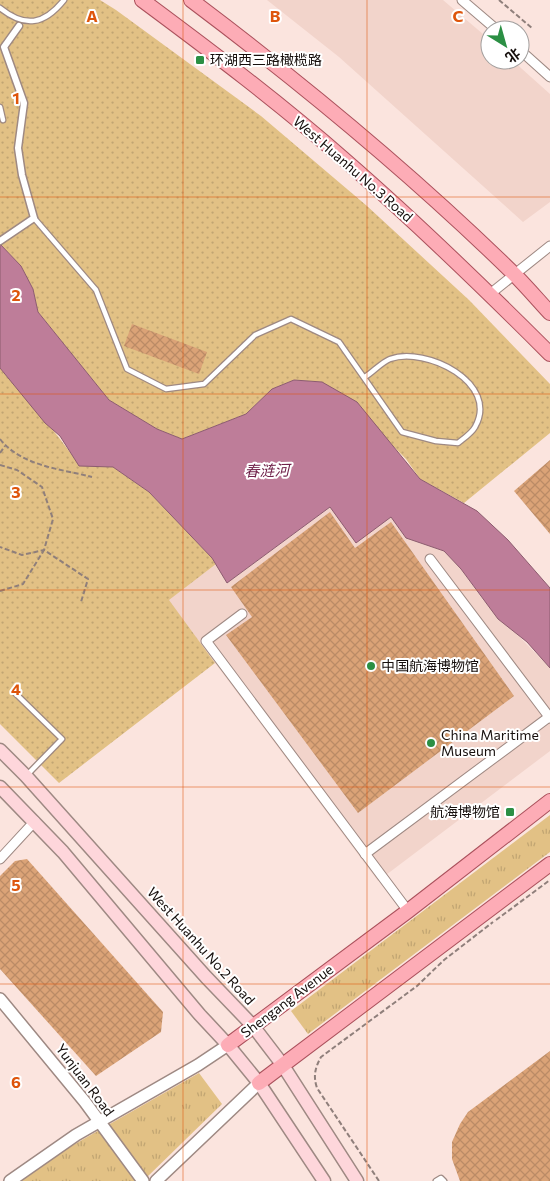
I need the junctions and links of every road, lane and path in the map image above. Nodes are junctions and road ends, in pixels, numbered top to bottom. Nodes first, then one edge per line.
1 (64, 0) edge
2 (142, 0) edge
3 (191, 0) edge
4 (462, 0) edge
5 (499, 0) edge
6 (0, 8) edge
7 (485, 20) edge
8 (19, 26) dead end
9 (533, 29) dead end
10 (530, 59) edge
11 (550, 77) edge
12 (0, 107) edge
13 (3, 120) dead end
14 (34, 218) junction
15 (3, 239) edge
16 (550, 246) edge
17 (515, 275) junction
18 (490, 294) junction
19 (550, 312) edge
20 (550, 354) edge
21 (365, 377) junction
22 (0, 439) edge
23 (5, 446) junction
24 (0, 453) edge
25 (0, 465) edge
26 (92, 477) dead end
27 (0, 547) edge
28 (44, 550) junction
29 (430, 559) dead end
30 (0, 591) edge
31 (81, 602) dead end
32 (242, 614) dead end
33 (15, 693) dead end
34 (549, 717) edge
35 (0, 750) edge
36 (26, 776) junction
37 (0, 787) edge
38 (550, 800) edge
39 (34, 821) junction
40 (366, 854) junction
41 (0, 859) edge
42 (550, 864) edge
43 (550, 880) edge
44 (408, 911) junction
45 (0, 999) edge
46 (254, 1026) junction
47 (228, 1045) junction
48 (282, 1064) junction
49 (259, 1083) junction
50 (98, 1121) junction
51 (10, 1181) edge
52 (143, 1181) edge
53 (156, 1181) edge
54 (324, 1181) edge
55 (357, 1181) edge
56 (379, 1181) edge
57 (436, 1181) edge
58 (444, 1181) edge

1 - 6 lane
2 - 18 main road, West Huanhu No.3 Road
3 - 17 main road
4 - 7 street
5 - 9 path
8 - 14 street
10 - 11 street
12 - 13 lane
14 - 15 street
14 - 21 lane
16 - 17 street
17 - 18 street
17 - 19 main road
18 - 20 main road, West Huanhu No.3 Road
21 - 21 lane
22 - 23 path
23 - 24 path
23 - 26 path
25 - 28 path
27 - 28 path
28 - 30 path
28 - 31 path
29 - 34 street
32 - 40 street
33 - 36 lane
34 - 40 street
35 - 36 main road, West Huanhu No.2 Road
36 - 46 main road, West Huanhu No.2 Road
37 - 39 main road
38 - 44 main road, Shengang Avenue
39 - 41 street
39 - 47 main road
40 - 44 street
42 - 48 main road
43 - 56 path
44 - 46 main road, Shengang Avenue
45 - 50 street, Yunjuan Road
46 - 47 main road, Shengang Avenue
46 - 48 main road, West Huanhu No.2 Road
47 - 49 main road
47 - 50 street, Shengang Avenue
48 - 49 main road
48 - 55 main road, West Huanhu No.2 Road
49 - 53 street
49 - 54 main road
50 - 51 street, Shengang Avenue
50 - 52 street, Yunjuan Road
57 - 58 lane

